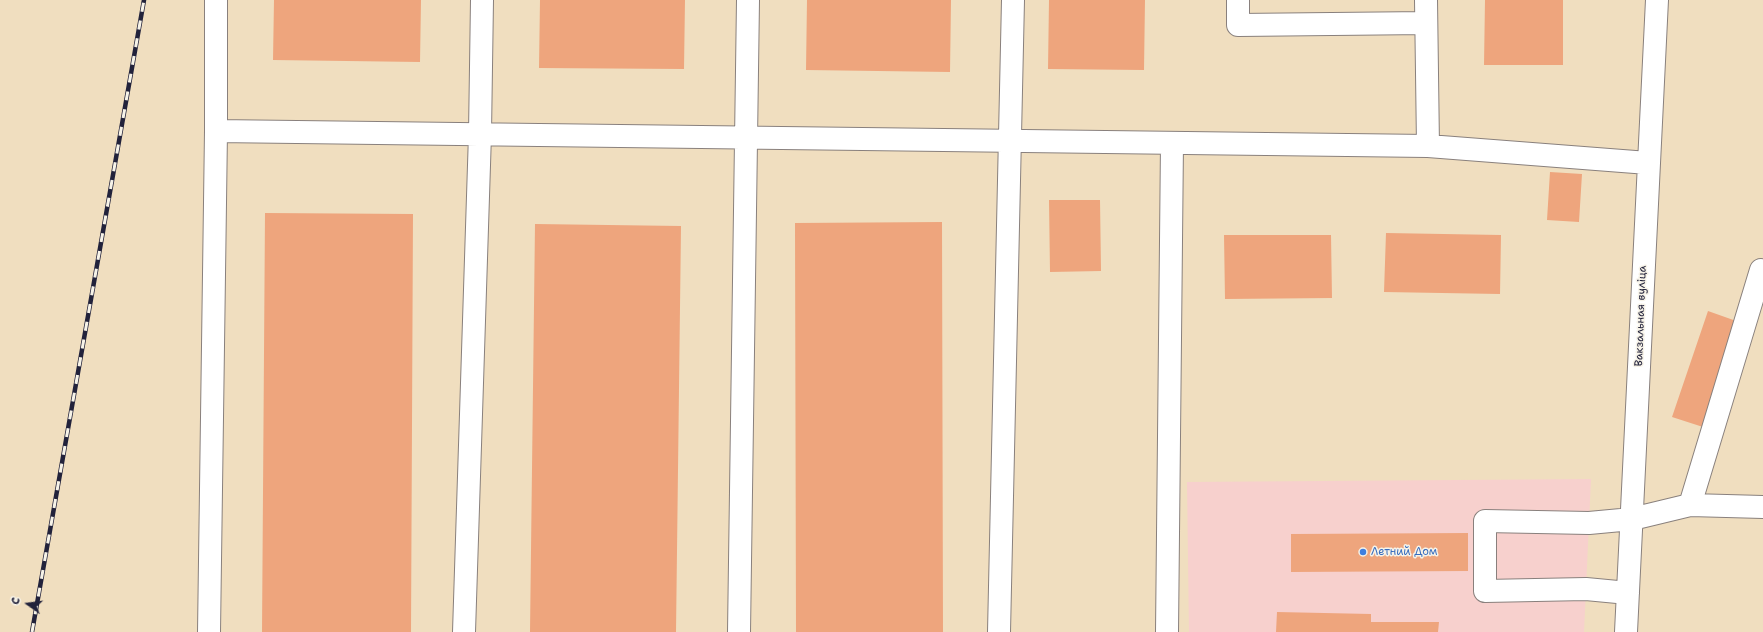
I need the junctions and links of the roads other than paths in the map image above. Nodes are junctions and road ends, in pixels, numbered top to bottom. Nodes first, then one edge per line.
1 (216, 0) edge
2 (482, 0) edge
3 (748, 0) edge
4 (1013, 0) edge
5 (1238, 0) edge
6 (1426, 0) edge
7 (1657, 0) edge
8 (1426, 23) junction
9 (216, 131) junction
10 (480, 134) junction
11 (746, 138) junction
12 (1011, 141) junction
13 (1172, 143) junction
14 (1428, 146) junction
15 (1648, 163) junction
16 (1761, 270) dead end
17 (1690, 505) junction
18 (1763, 507) edge
19 (1632, 519) junction
20 (1628, 593) junction
21 (209, 632) edge
22 (464, 632) edge
23 (740, 632) edge
24 (999, 632) edge
25 (1166, 632) edge
26 (1626, 632) edge

1 - 9 street
2 - 10 street
3 - 11 street
4 - 12 street
5 - 8 street
6 - 8 street
7 - 15 street, Вакзальная вуліца
8 - 14 street
9 - 10 street
9 - 21 street
10 - 11 street
10 - 22 street
11 - 12 street
11 - 23 street
12 - 13 street
12 - 24 street
13 - 14 street
13 - 25 street
14 - 15 street
15 - 19 street, Вакзальная вуліца
16 - 17 street
17 - 18 street
17 - 19 street
19 - 20 street, Вакзальная вуліца
19 - 20 street
20 - 26 street, Вакзальная вуліца

